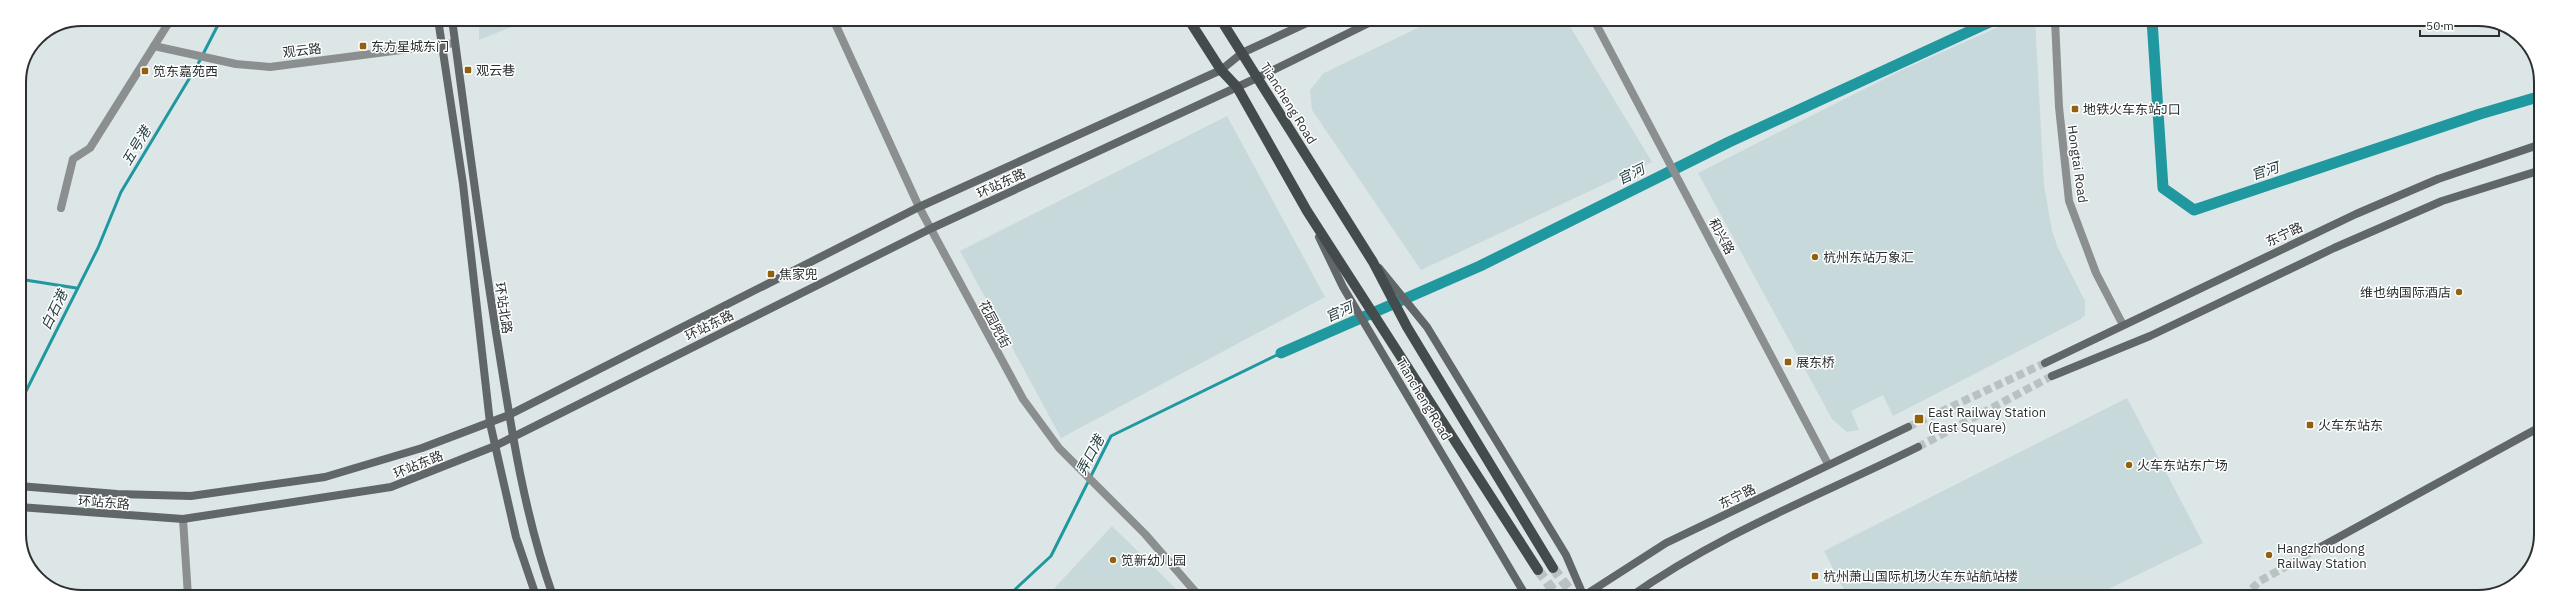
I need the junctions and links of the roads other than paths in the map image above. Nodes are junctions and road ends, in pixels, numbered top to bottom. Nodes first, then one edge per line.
1 (167, 26) edge
2 (439, 26) edge
3 (453, 26) edge
4 (837, 26) edge
5 (1193, 26) edge
6 (1225, 26) edge
7 (1300, 26) edge
8 (1363, 26) edge
9 (1597, 26) edge
10 (2055, 26) edge
11 (455, 43) junction
12 (442, 45) junction
13 (154, 46) junction
14 (1242, 53) junction
15 (1221, 70) junction
16 (1259, 77) junction
17 (1237, 87) junction
18 (2534, 146) edge
19 (2534, 172) edge
20 (919, 207) junction
21 (61, 208) dead end
22 (1307, 211) junction
23 (932, 228) junction
24 (1373, 262) junction
25 (2123, 325) junction
26 (2045, 363) tunnel mouth
27 (2052, 376) tunnel mouth
28 (509, 415) junction
29 (490, 422) junction
30 (1908, 427) tunnel mouth
31 (2534, 430) edge
32 (513, 436) junction
33 (496, 446) junction
34 (1918, 447) tunnel mouth
35 (1828, 464) junction
36 (26, 487) edge
37 (26, 507) edge
38 (183, 519) junction
39 (2317, 549) tunnel mouth
40 (1553, 568) tunnel mouth
41 (1538, 570) tunnel mouth
42 (188, 590) edge
43 (534, 590) edge
44 (551, 590) edge
45 (1194, 590) edge
46 (1522, 590) edge
47 (1581, 590) edge
48 (1593, 590) edge
49 (1639, 590) edge

1 - 13 street
2 - 12 main road, 环站北路
3 - 11 main road, 环站北路
4 - 20 street, 花园兜街
5 - 15 main road, Tiancheng Road
6 - 14 main road, Tiancheng Road
7 - 14 main road, 环站东路
8 - 16 main road, 环站东路
9 - 35 street, 和兴路
10 - 25 street, Hongtai Road
11 - 12 street, 观云路
11 - 28 main road, 环站北路
12 - 13 street, 观云路
12 - 29 main road, 环站北路
13 - 21 street
14 - 15 main road, 环站东路
14 - 16 main road, Tiancheng Road
15 - 17 main road, Tiancheng Road
15 - 20 main road, 环站东路
16 - 17 main road, 环站东路
16 - 24 main road, Tiancheng Road
17 - 22 main road, Tiancheng Road
17 - 23 main road, 环站东路
18 - 25 main road, 东宁路
19 - 27 main road
20 - 23 street, 花园兜街
20 - 28 main road, 环站东路
22 - 41 main road, Tiancheng Road
22 - 46 main road, Tiancheng Road
23 - 32 main road, 环站东路
23 - 45 street, 花园兜街
24 - 40 main road, Tiancheng Road
24 - 47 main road, Tiancheng Road
25 - 26 main road, 东宁路
28 - 29 main road, 环站东路
28 - 32 main road, 环站北路
29 - 33 main road, 环站北路
29 - 36 main road, 环站东路
30 - 35 main road, 东宁路
31 - 39 main road
32 - 33 main road, 环站东路
32 - 44 main road, 环站北路
33 - 38 main road, 环站东路
33 - 43 main road, 环站北路
34 - 49 main road
35 - 48 main road, 东宁路
37 - 38 main road, 环站东路
38 - 42 street

